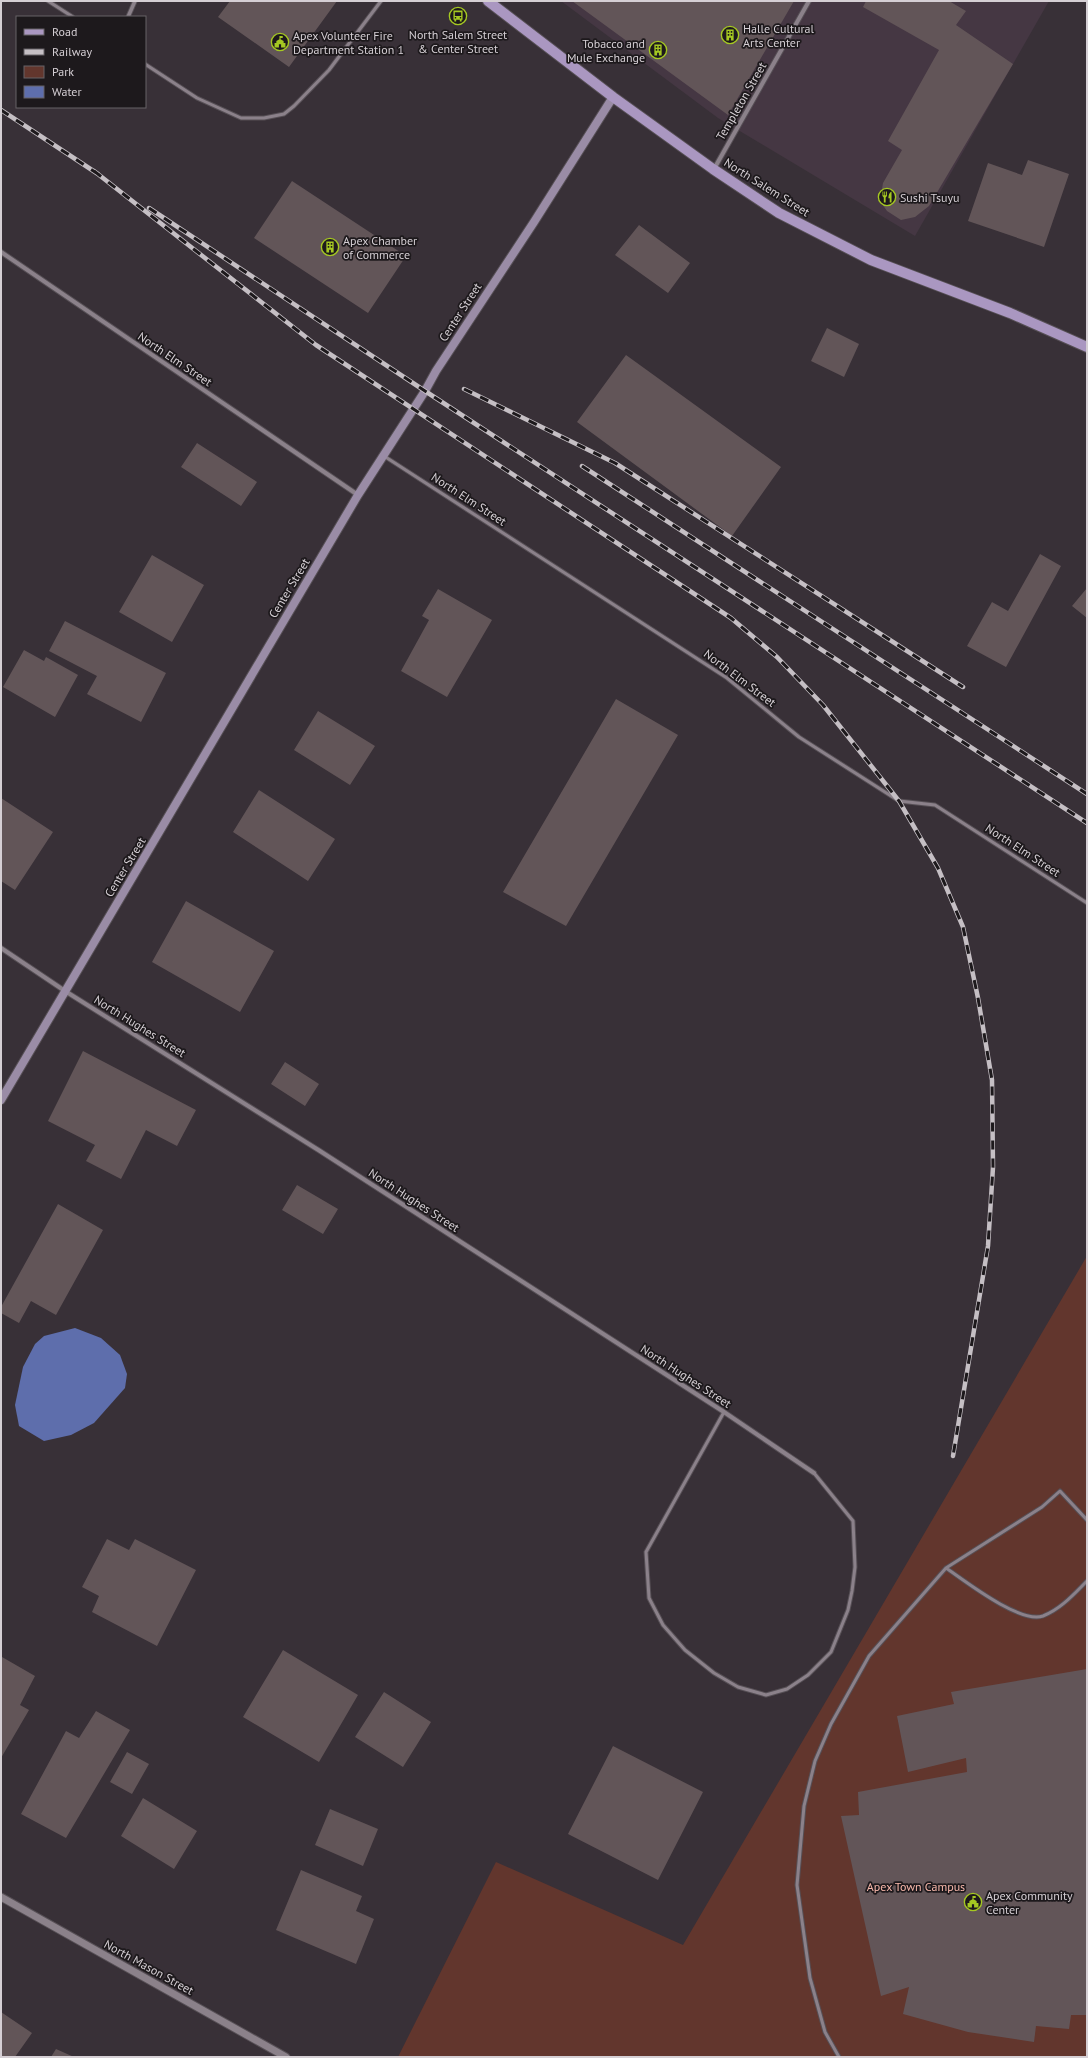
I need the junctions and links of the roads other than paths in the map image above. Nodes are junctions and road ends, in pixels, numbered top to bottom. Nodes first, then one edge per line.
1 (48, 1) edge
2 (135, 1) edge
3 (381, 1) edge
4 (488, 1) edge
5 (809, 1) edge
6 (71, 16) edge
7 (128, 16) edge
8 (146, 65) edge
9 (614, 97) junction
10 (713, 169) junction
11 (1, 252) edge
12 (1087, 347) edge
13 (384, 456) junction
14 (358, 495) junction
15 (1087, 903) edge
16 (1, 948) edge
17 (65, 991) junction
18 (1, 1100) edge
19 (724, 1412) junction
20 (814, 1473) joint
21 (1087, 1520) edge
22 (946, 1568) junction
23 (1087, 1582) edge
24 (1, 1897) edge
25 (286, 2057) edge
26 (839, 2057) edge

1 - 6 lane
2 - 7 street
3 - 8 lane
4 - 9 main road, North Salem Street
5 - 10 street, Templeton Street
9 - 10 main road, North Salem Street
9 - 13 main road, Center Street
10 - 12 main road, North Salem Street
11 - 14 street, North Elm Street
13 - 14 main road, Center Street
13 - 15 lane, North Elm Street
14 - 17 main road, Center Street
16 - 17 street, North Hughes Street
17 - 18 main road, Center Street
17 - 19 street, North Hughes Street
19 - 20 street, North Hughes Street
19 - 20 lane
21 - 22 lane
22 - 23 lane
22 - 26 lane
24 - 25 street, North Mason Street

